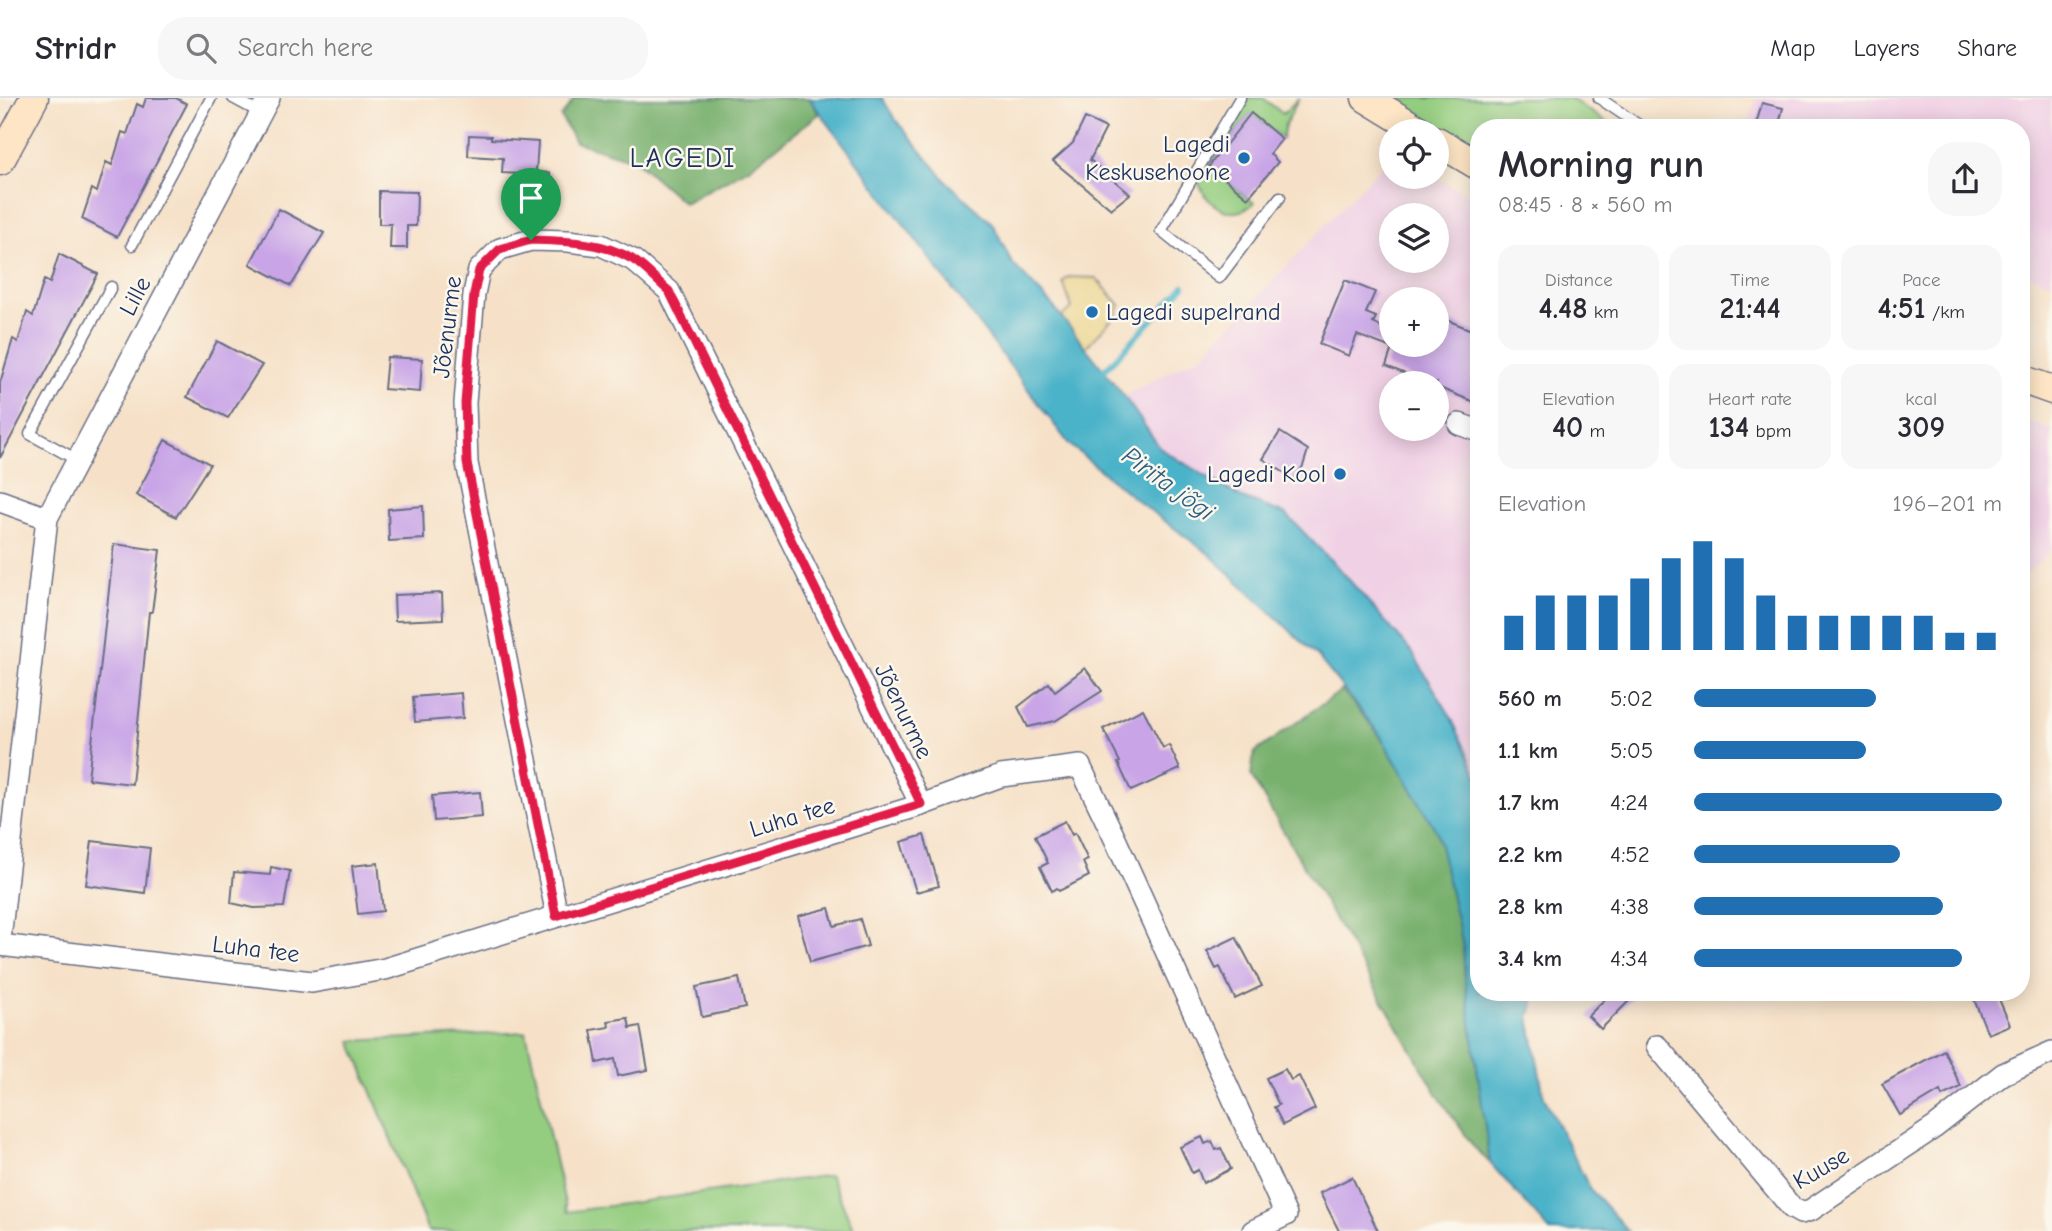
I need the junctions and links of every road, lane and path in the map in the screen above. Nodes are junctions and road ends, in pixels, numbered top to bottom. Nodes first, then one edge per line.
1 (34, 98) edge
2 (211, 98) edge
3 (233, 98) edge
4 (1240, 98) edge
5 (1366, 98) edge
6 (1599, 98) edge
7 (265, 106) edge
8 (1400, 119) edge
9 (1630, 119) edge
10 (0, 161) edge
11 (1280, 197) dead end
12 (132, 245) dead end
13 (111, 287) dead end
14 (2030, 382) edge
15 (2052, 390) edge
16 (77, 460) junction
17 (0, 500) edge
18 (47, 518) junction
19 (921, 804) junction
20 (556, 916) junction
21 (0, 942) edge
22 (1657, 1046) dead end
23 (2052, 1052) edge
24 (1253, 1231) edge

1 - 10 street
2 - 12 lane
3 - 7 lane
4 - 11 lane
5 - 8 street
6 - 9 lane
7 - 16 street, Lille
13 - 16 lane
14 - 15 street
16 - 18 street, Lille
17 - 18 street
18 - 21 street, Lille
19 - 20 street, Luha tee
19 - 20 street, Jõenurme
19 - 24 street, Luha tee
20 - 21 street, Luha tee
22 - 23 street, Kuuse

